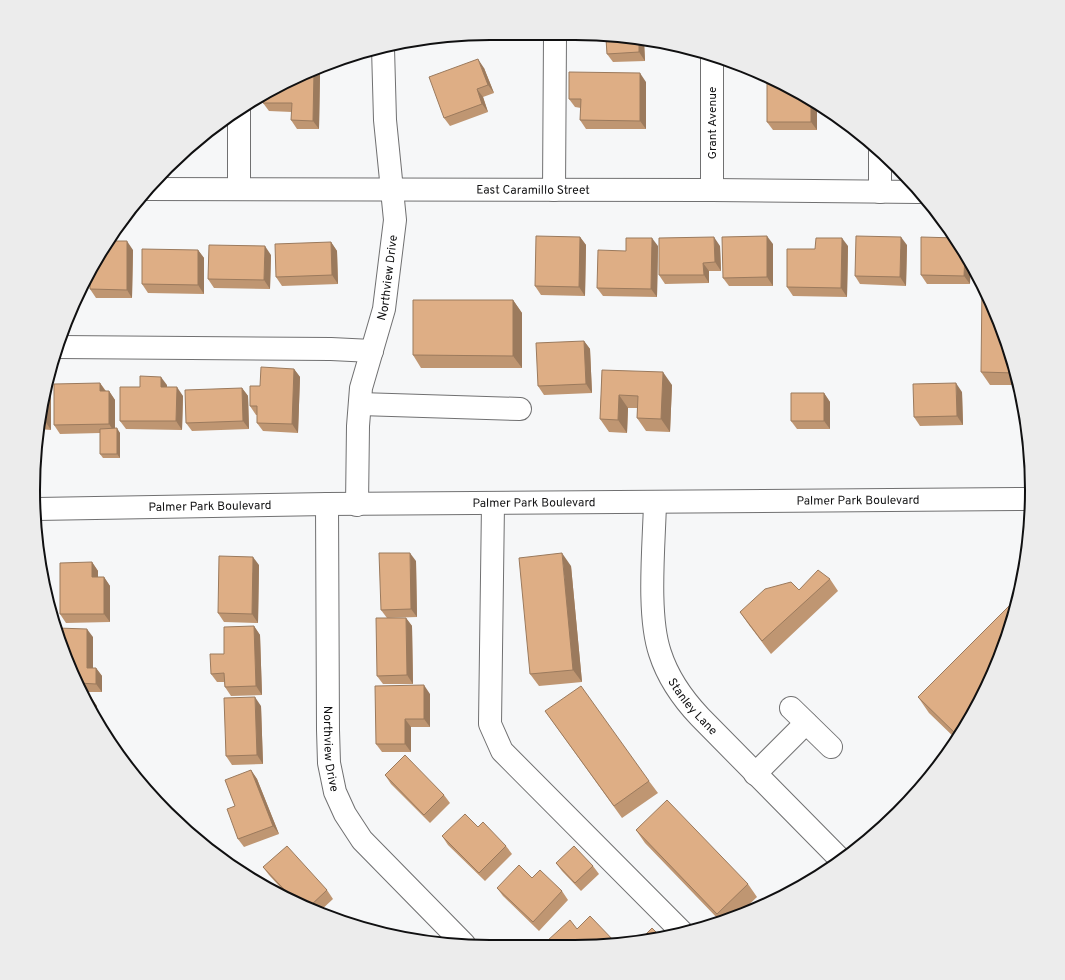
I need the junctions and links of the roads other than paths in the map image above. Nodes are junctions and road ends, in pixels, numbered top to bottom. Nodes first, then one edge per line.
1 (555, 40) edge
2 (383, 53) edge
3 (712, 62) edge
4 (239, 117) edge
5 (880, 160) edge
6 (156, 189) edge
7 (239, 189) junction
8 (392, 190) junction
9 (554, 190) junction
10 (712, 190) junction
11 (880, 192) junction
12 (912, 192) edge
13 (63, 347) edge
14 (372, 351) junction
15 (360, 404) junction
16 (520, 409) dead end
17 (1025, 499) edge
18 (655, 503) junction
19 (327, 504) junction
20 (493, 504) junction
21 (357, 505) junction
22 (41, 509) edge
23 (831, 747) dead end
24 (755, 774) junction
25 (837, 856) edge
26 (678, 928) edge
27 (459, 939) edge

1 - 9 street
2 - 8 street, Northview Drive
3 - 10 street, Grant Avenue
4 - 7 street
5 - 11 street
6 - 7 street, East Caramillo Street
7 - 8 street, East Caramillo Street
8 - 9 street, East Caramillo Street
8 - 14 street, Northview Drive
9 - 10 street, East Caramillo Street
10 - 11 street, East Caramillo Street
11 - 12 street, East Caramillo Street
13 - 14 street
14 - 15 street, Northview Drive
15 - 16 street
15 - 21 street, Northview Drive
17 - 18 street, Palmer Park Boulevard
18 - 20 street, Palmer Park Boulevard
18 - 24 street, Stanley Lane
19 - 21 street, Palmer Park Boulevard
19 - 22 street, Palmer Park Boulevard
19 - 27 street, Northview Drive
20 - 21 street, Palmer Park Boulevard
20 - 26 street
23 - 24 street
24 - 25 street, Stanley Lane

